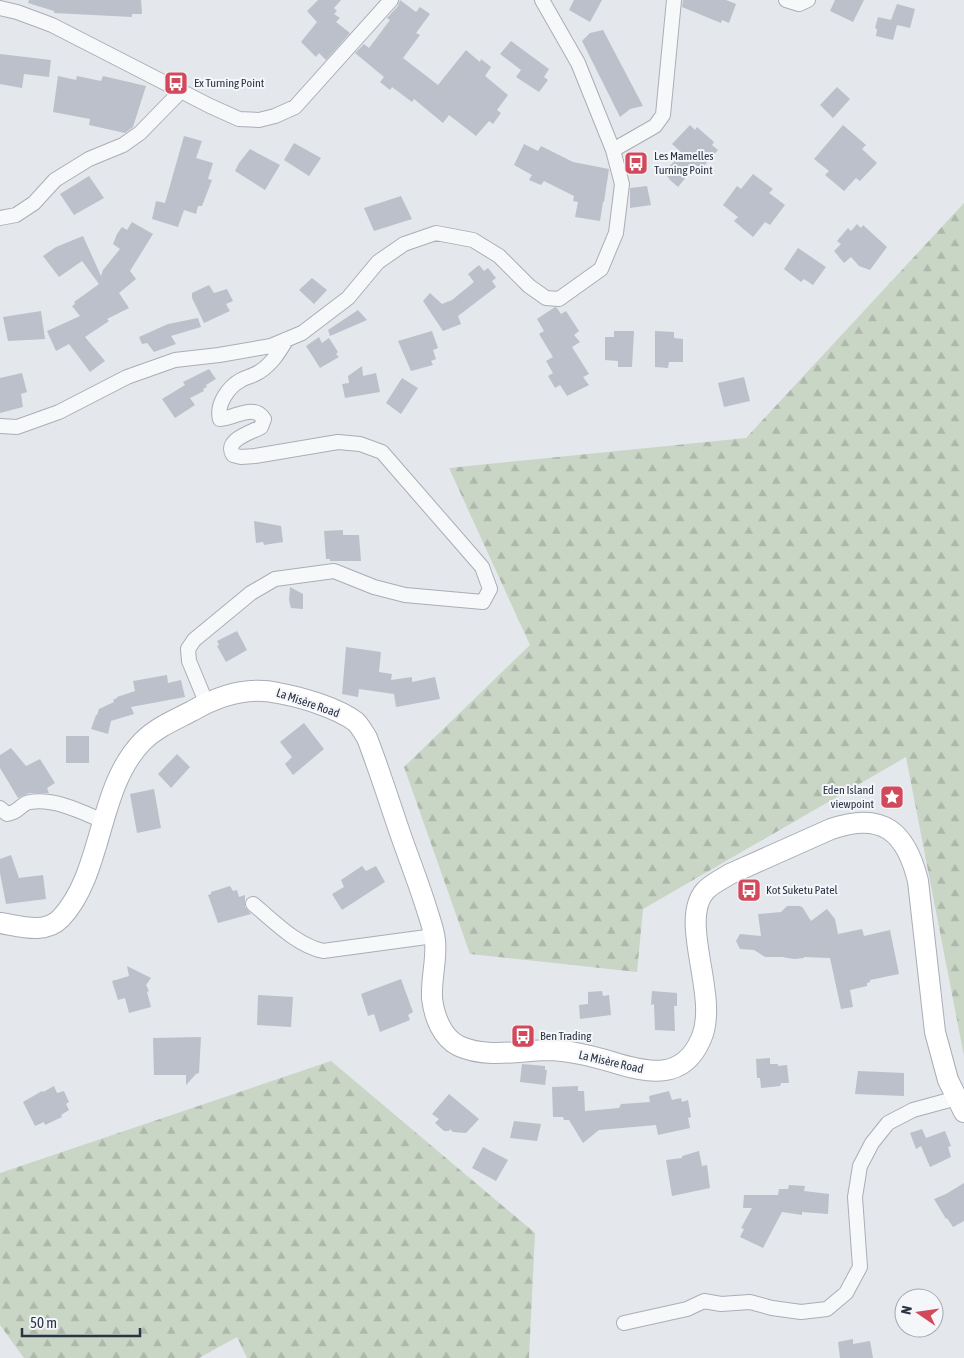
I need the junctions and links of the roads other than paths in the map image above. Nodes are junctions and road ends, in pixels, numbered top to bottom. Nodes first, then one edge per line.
1 (390, 0) edge
2 (542, 0) edge
3 (674, 0) edge
4 (786, 0) edge
5 (808, 0) edge
6 (0, 8) edge
7 (181, 91) junction
8 (612, 150) junction
9 (0, 218) edge
10 (287, 339) junction
11 (0, 426) edge
12 (206, 702) junction
13 (0, 808) edge
14 (104, 821) junction
15 (253, 904) dead end
16 (0, 924) edge
17 (434, 936) junction
18 (960, 1105) edge
19 (624, 1323) dead end

1 - 7 street
2 - 8 street
3 - 8 street
4 - 5 street
6 - 7 street
7 - 9 street
8 - 10 street
10 - 11 street
10 - 12 street
12 - 14 main road, La Misère Road
12 - 17 main road, La Misère Road
13 - 14 street
14 - 16 main road, La Misère Road
15 - 17 street
17 - 18 main road, La Misère Road
18 - 19 street

